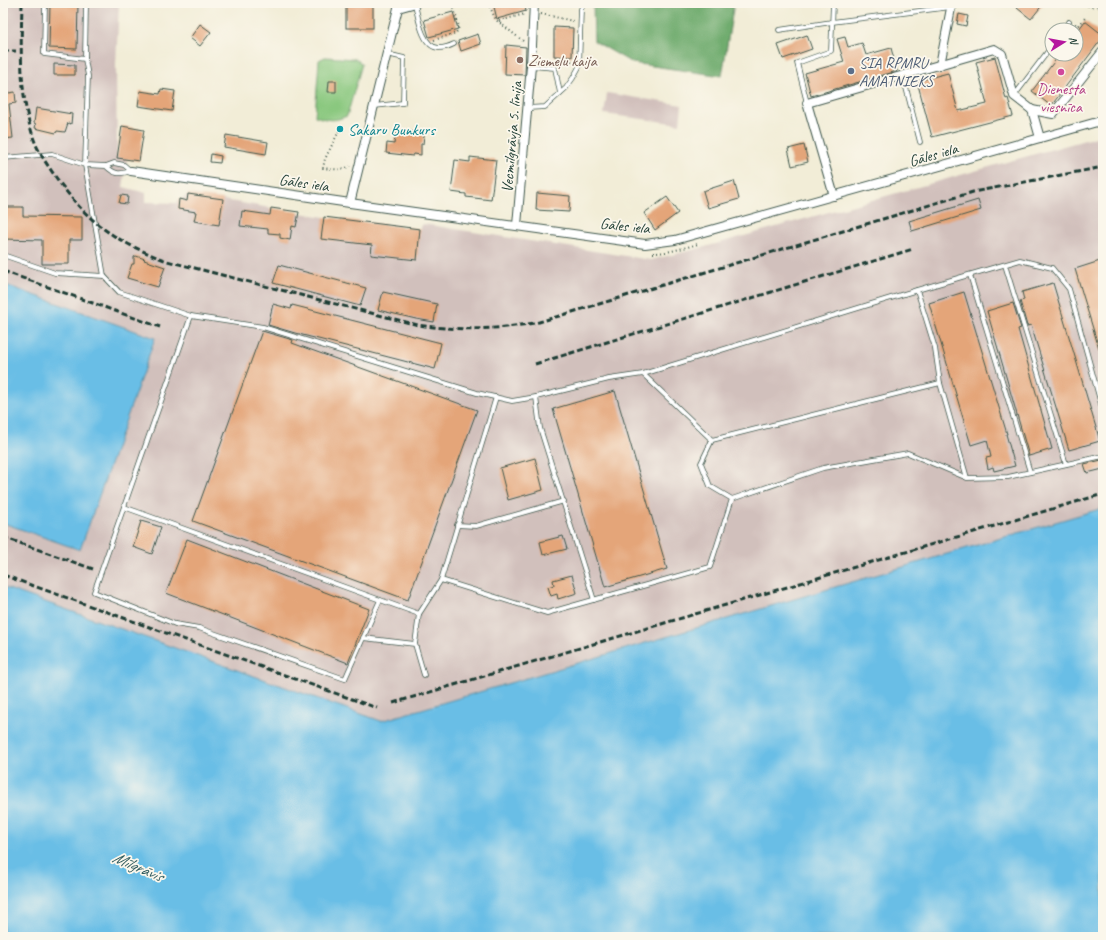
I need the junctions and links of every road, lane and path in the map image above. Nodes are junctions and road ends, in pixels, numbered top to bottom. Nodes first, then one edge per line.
1 (45, 3) edge
2 (86, 3) edge
3 (415, 3) edge
4 (488, 3) edge
5 (534, 3) edge
6 (550, 3) edge
7 (564, 3) edge
8 (584, 3) edge
9 (833, 3) edge
10 (1076, 3) edge
11 (452, 5) dead end
12 (951, 5) edge
13 (1100, 5) edge
14 (398, 6) edge
15 (534, 12) junction
16 (1085, 18) dead end
17 (499, 21) junction
18 (574, 21) dead end
19 (832, 22) junction
20 (1082, 22) edge
21 (779, 30) dead end
22 (430, 38) dead end
23 (454, 44) dead end
24 (533, 46) junction
25 (1103, 51) edge
26 (387, 54) junction
27 (573, 56) dead end
28 (1044, 57) edge
29 (84, 59) junction
30 (552, 60) dead end
31 (940, 65) junction
32 (532, 66) junction
33 (903, 76) junction
34 (560, 93) junction
35 (1014, 96) junction
36 (807, 102) junction
37 (374, 106) junction
38 (528, 108) junction
39 (1032, 110) junction
40 (1103, 119) edge
41 (339, 131) dead end
42 (1040, 138) junction
43 (920, 142) dead end
44 (3, 158) edge
45 (85, 165) junction
46 (351, 165) dead end
47 (106, 166) junction
48 (131, 171) junction
49 (834, 196) junction
50 (350, 203) junction
51 (517, 225) junction
52 (3, 255) edge
53 (1005, 265) junction
54 (970, 275) junction
55 (104, 276) junction
56 (917, 290) junction
57 (192, 316) junction
58 (644, 374) junction
59 (940, 383) junction
60 (496, 398) junction
61 (536, 398) junction
62 (1103, 411) edge
63 (712, 440) junction
64 (1103, 456) edge
65 (1066, 464) junction
66 (1030, 472) junction
67 (967, 478) junction
68 (732, 499) junction
69 (564, 501) junction
70 (124, 507) junction
71 (458, 525) junction
72 (441, 580) junction
73 (380, 600) junction
74 (594, 600) junction
75 (419, 614) junction
76 (363, 638) junction
77 (415, 644) junction
78 (424, 675) dead end

1 - 29 lane
2 - 29 lane
3 - 14 street
3 - 23 lane
4 - 17 path
5 - 15 street, Vecmīlgrāvja 5. līnija
6 - 7 path
8 - 34 lane
9 - 19 lane
10 - 13 path
11 - 22 path
12 - 19 lane
12 - 31 street
14 - 26 street
15 - 17 path
15 - 18 path
15 - 24 street, Vecmīlgrāvja 5. līnija
16 - 20 path
17 - 24 path
19 - 21 lane
19 - 36 lane
24 - 32 street, Vecmīlgrāvja 5. līnija
25 - 39 street
26 - 37 street
26 - 37 lane
27 - 30 path
28 - 35 lane
29 - 45 lane
31 - 33 street
31 - 35 street
32 - 34 lane
32 - 38 street, Vecmīlgrāvja 5. līnija
33 - 36 street
33 - 43 lane
34 - 38 lane
35 - 39 street
36 - 49 street
37 - 50 street
38 - 51 street, Vecmīlgrāvja 5. līnija
39 - 42 street
40 - 42 street, Gāles iela
41 - 46 path
42 - 49 street, Gāles iela
44 - 45 lane
45 - 47 lane
45 - 55 lane
47 - 48 lane
47 - 48 lane
48 - 50 street, Gāles iela
49 - 51 street, Gāles iela
50 - 51 street, Gāles iela
52 - 55 lane
53 - 54 lane
53 - 62 lane
53 - 65 lane
54 - 56 lane
54 - 66 lane
55 - 57 lane
56 - 58 lane
56 - 59 lane
57 - 60 lane
57 - 70 lane
58 - 61 lane
58 - 63 lane
59 - 63 lane
59 - 67 lane
60 - 61 lane
60 - 71 lane
61 - 69 lane
63 - 68 lane
64 - 65 lane
65 - 66 lane
66 - 67 lane
67 - 68 lane
68 - 74 lane
69 - 71 lane
69 - 74 lane
70 - 73 lane
70 - 76 lane
71 - 72 lane
72 - 74 lane
72 - 75 lane
73 - 75 lane
73 - 76 lane
75 - 77 lane
76 - 77 lane
77 - 78 lane

